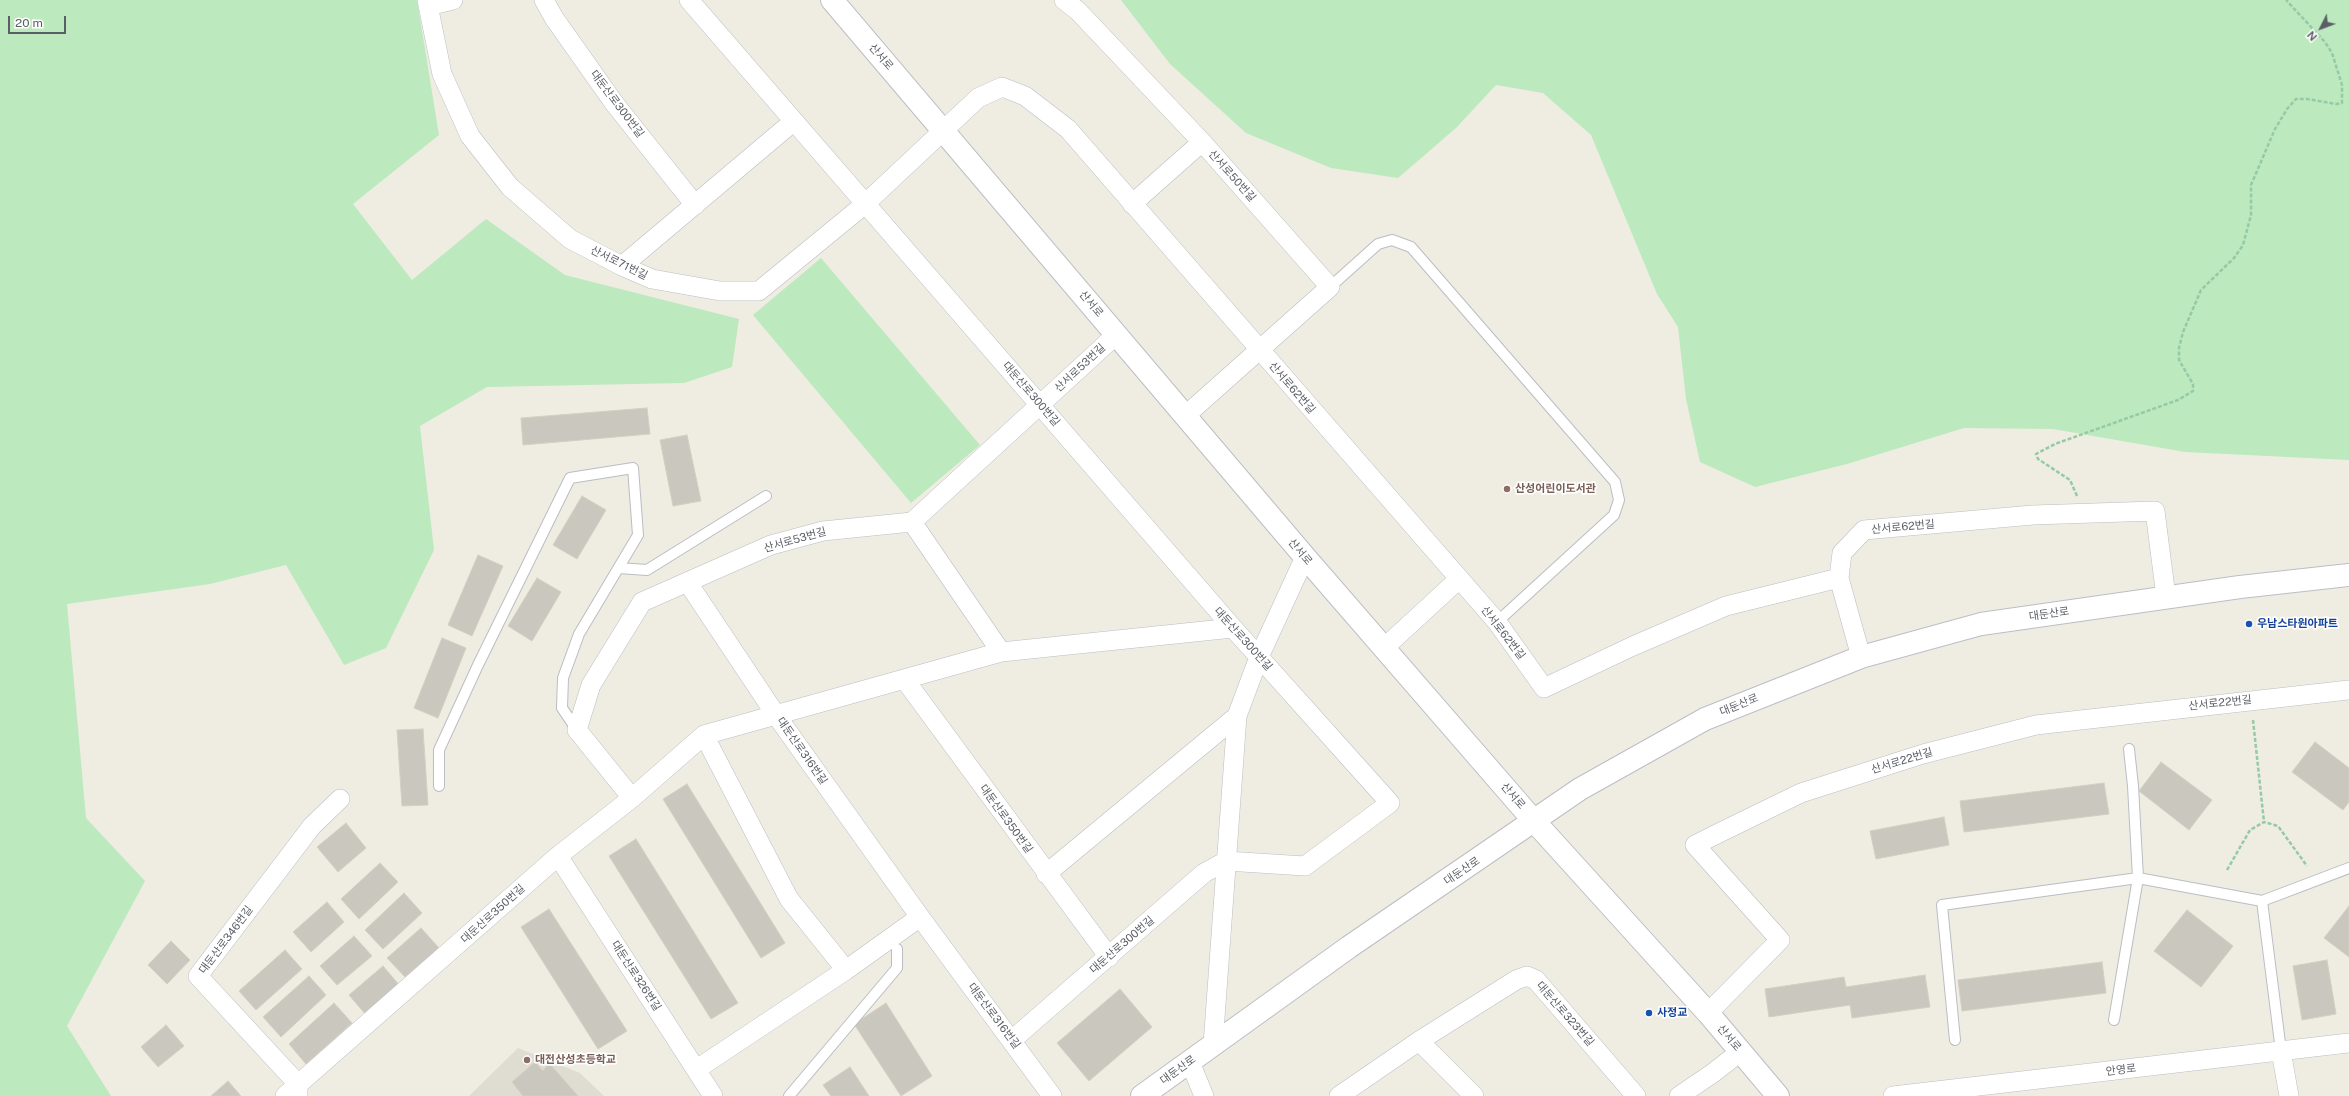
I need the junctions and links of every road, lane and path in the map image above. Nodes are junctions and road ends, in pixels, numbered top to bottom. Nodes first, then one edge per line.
1 (453, 0) edge
2 (544, 0) edge
3 (689, 0) edge
4 (832, 0) edge
5 (1064, 0) edge
6 (2286, 0) edge
7 (427, 3) edge
8 (794, 121) junction
9 (944, 131) junction
10 (1202, 142) junction
11 (865, 204) junction
12 (1132, 204) junction
13 (694, 205) junction
14 (622, 266) junction
15 (1330, 287) junction
16 (1117, 334) junction
17 (1260, 352) junction
18 (1040, 405) junction
19 (1186, 416) junction
20 (766, 496) dead end
21 (2081, 514) junction
22 (912, 522) junction
23 (1305, 557) junction
24 (619, 568) junction
25 (2349, 575) edge
26 (1839, 578) junction
27 (1459, 579) junction
28 (688, 583) junction
29 (2166, 597) junction
30 (1497, 622) junction
31 (1233, 628) junction
32 (1384, 648) junction
33 (1001, 652) junction
34 (1259, 657) junction
35 (1861, 657) junction
36 (904, 680) junction
37 (2349, 690) edge
38 (2252, 714) dead end
39 (776, 715) junction
40 (1237, 716) junction
41 (577, 730) junction
42 (704, 735) junction
43 (2129, 749) dead end
44 (439, 786) dead end
45 (632, 798) junction
46 (340, 799) dead end
47 (1534, 821) junction
48 (2264, 822) junction
49 (558, 856) junction
50 (1226, 861) junction
51 (2307, 866) dead end
52 (2349, 868) edge
53 (2227, 870) dead end
54 (1046, 874) junction
55 (2138, 878) junction
56 (2262, 901) junction
57 (920, 917) junction
58 (897, 949) dead end
59 (1109, 957) junction
60 (846, 970) junction
61 (1708, 1013) junction
62 (2114, 1020) dead end
63 (1012, 1040) junction
64 (1955, 1040) dead end
65 (1420, 1041) junction
66 (2349, 1043) edge
67 (1213, 1045) junction
68 (2281, 1051) junction
69 (1740, 1052) junction
70 (1190, 1062) junction
71 (697, 1069) junction
72 (294, 1092) edge
73 (713, 1096) edge
74 (789, 1096) edge
75 (1052, 1096) edge
76 (1142, 1096) edge
77 (1204, 1096) edge
78 (1339, 1096) edge
79 (1474, 1096) edge
80 (1636, 1096) edge
81 (1679, 1096) edge
82 (1778, 1096) edge
83 (1894, 1096) edge
84 (2289, 1096) edge

1 - 7 street
2 - 13 street, 대둔산로300번길
3 - 8 street, 대둔산로300번길
4 - 9 main road, 산서로
5 - 10 street, 산서로50번길
6 - 21 path
7 - 14 street, 산서로71번길
8 - 11 street, 대둔산로300번길
8 - 13 street
9 - 11 street, 산서로71번길
9 - 12 street, 산서로62번길
9 - 16 main road, 산서로
10 - 12 street
10 - 15 street, 산서로50번길
11 - 14 street, 산서로71번길
11 - 18 street, 대둔산로300번길
12 - 17 street, 산서로62번길
13 - 14 street
15 - 17 street
15 - 30 lane
16 - 18 street, 산서로53번길
16 - 19 main road, 산서로
17 - 19 street
17 - 27 street, 산서로62번길
18 - 22 street, 산서로53번길
18 - 31 street, 대둔산로300번길
19 - 23 main road, 산서로
20 - 24 lane
21 - 26 street, 산서로62번길
21 - 29 street, 산서로62번길
22 - 28 street, 산서로53번길
22 - 33 street
23 - 32 main road, 산서로
23 - 34 street
24 - 41 lane
24 - 44 lane
25 - 29 main road, 대둔산로
26 - 30 street, 산서로62번길
26 - 35 street
27 - 30 street, 산서로62번길
27 - 32 street
28 - 39 street, 대둔산로316번길
28 - 41 street, 산서로53번길
29 - 35 main road, 대둔산로
31 - 33 street, 대둔산로350번길
31 - 34 street, 대둔산로300번길
32 - 47 main road, 산서로
33 - 36 street, 대둔산로350번길
34 - 40 street
34 - 50 street, 대둔산로300번길
35 - 47 main road, 대둔산로
36 - 39 street, 대둔산로350번길
36 - 54 street, 대둔산로350번길
37 - 61 street, 산서로22번길
38 - 48 path
39 - 42 street, 대둔산로350번길
39 - 57 street, 대둔산로316번길
40 - 50 street
40 - 54 street
41 - 45 street
42 - 45 street, 대둔산로350번길
42 - 60 street
43 - 55 lane
45 - 49 street, 대둔산로350번길
46 - 72 street, 대둔산로346번길
47 - 61 main road, 산서로
47 - 67 main road, 대둔산로
48 - 51 path
48 - 53 path
49 - 71 street, 대둔산로326번길
49 - 72 street, 대둔산로350번길
50 - 59 street, 대둔산로300번길
50 - 67 street
52 - 56 lane
54 - 59 street, 대둔산로350번길
55 - 56 lane
55 - 62 lane
55 - 64 lane
56 - 68 lane
57 - 60 street
57 - 63 street, 대둔산로316번길
58 - 74 lane
59 - 63 street, 대둔산로300번길
60 - 71 street
61 - 69 main road, 산서로
63 - 75 street, 대둔산로316번길
65 - 78 street, 대둔산로323번길
65 - 79 street
65 - 80 street, 대둔산로323번길
66 - 68 street, 안영로
67 - 70 main road, 대둔산로
68 - 83 street, 안영로
68 - 84 street
69 - 81 street
69 - 82 main road, 산서로
70 - 76 main road, 대둔산로
70 - 77 street
71 - 73 street, 대둔산로326번길

